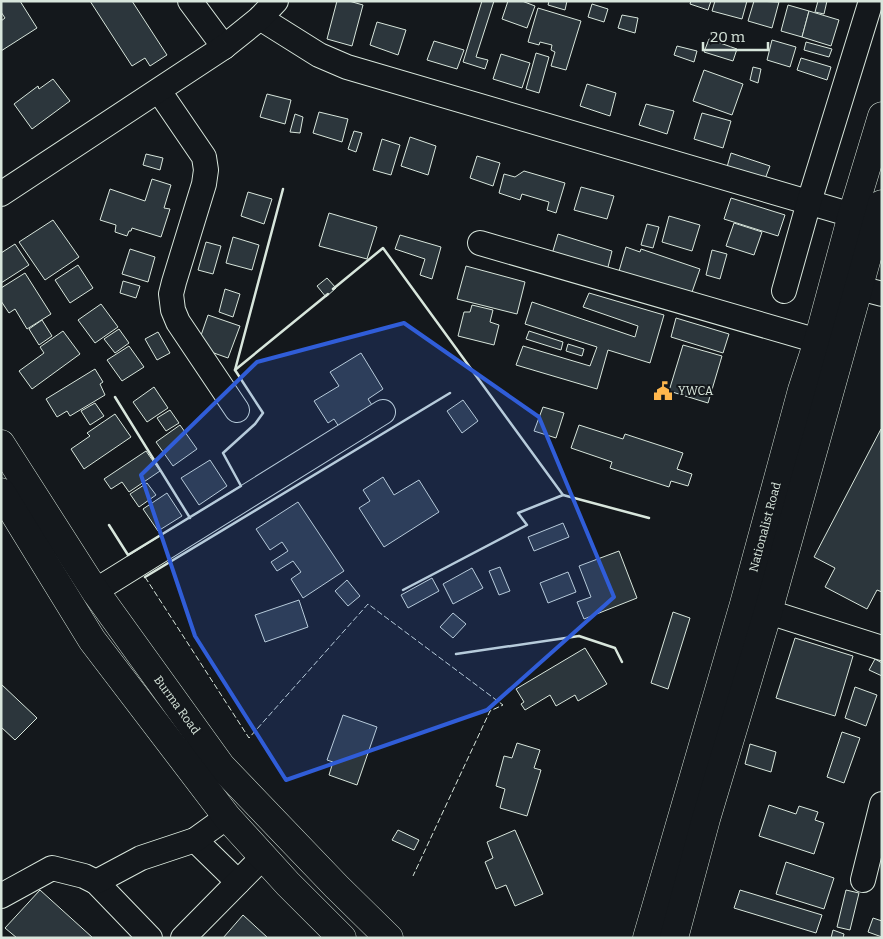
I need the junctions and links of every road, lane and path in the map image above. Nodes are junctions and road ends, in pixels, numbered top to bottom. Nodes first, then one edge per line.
1 (190, 1) edge
2 (276, 1) edge
3 (871, 1) edge
4 (260, 18) junction
5 (224, 46) junction
6 (159, 91) junction
7 (882, 116) edge
8 (1, 194) edge
9 (809, 202) junction
10 (882, 204) edge
11 (852, 214) junction
12 (480, 243) dead end
13 (858, 288) edge
14 (784, 291) dead end
15 (818, 341) junction
16 (237, 410) dead end
17 (383, 412) dead end
18 (1, 444) edge
19 (1, 492) edge
20 (95, 592) junction
21 (756, 608) junction
22 (882, 648) edge
23 (882, 804) edge
24 (227, 817) junction
25 (195, 840) junction
26 (263, 857) junction
27 (863, 880) dead end
28 (96, 882) junction
29 (238, 882) junction
30 (1, 896) edge
31 (150, 938) edge
32 (183, 938) edge
33 (342, 938) edge
34 (389, 938) edge
35 (647, 938) edge
36 (674, 938) edge

1 - 5 street
2 - 4 street
3 - 9 street
4 - 5 street
4 - 9 street
5 - 6 street
6 - 8 street
6 - 16 street
7 - 11 main road, Nationalist Road
9 - 11 street
9 - 14 street
10 - 13 main road, Nationalist Road
11 - 13 main road, Nationalist Road
12 - 15 street
13 - 15 main road, Nationalist Road
13 - 21 main road, Nationalist Road
15 - 21 main road, Nationalist Road
17 - 20 street
18 - 20 main road, Burma Road
19 - 24 main road
20 - 34 main road, Burma Road
21 - 22 street
21 - 35 main road, Nationalist Road
21 - 36 main road, Nationalist Road
23 - 27 street
24 - 25 street
24 - 26 main road
25 - 28 street
25 - 29 street
26 - 29 street
26 - 33 main road
28 - 30 street
28 - 31 street
29 - 32 street

